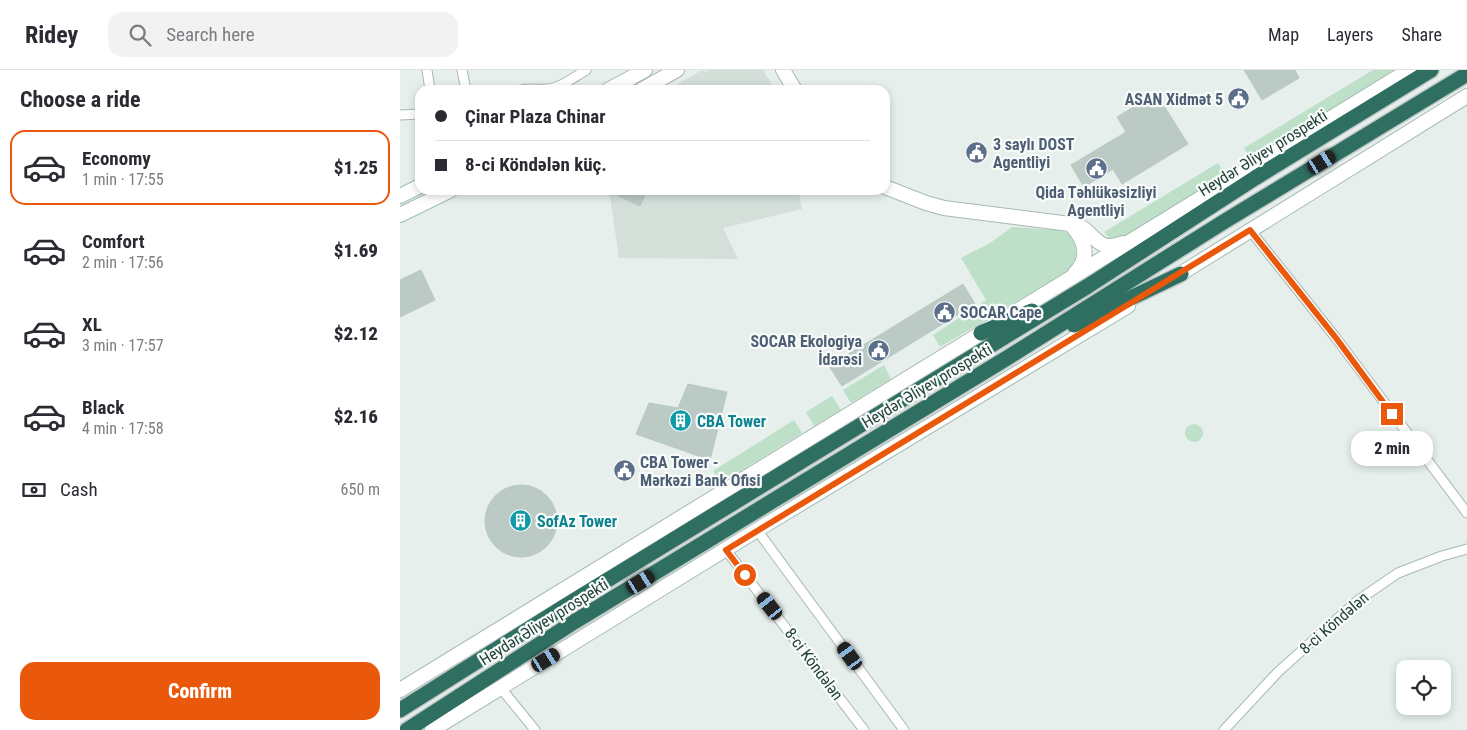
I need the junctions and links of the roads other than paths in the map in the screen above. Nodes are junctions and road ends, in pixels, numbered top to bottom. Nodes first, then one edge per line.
1 (428, 70) edge
2 (462, 70) edge
3 (586, 70) edge
4 (646, 70) edge
5 (677, 70) edge
6 (783, 70) edge
7 (1409, 70) edge
8 (1431, 70) edge
9 (1467, 74) edge
10 (430, 85) edge
11 (465, 85) edge
12 (561, 85) edge
13 (618, 85) edge
14 (650, 85) edge
15 (792, 85) edge
16 (1467, 96) edge
17 (415, 114) edge
18 (400, 115) edge
19 (415, 188) edge
20 (890, 189) edge
21 (441, 195) edge
22 (400, 196) edge
23 (400, 215) edge
24 (1069, 222) junction
25 (1250, 230) junction
26 (1135, 239) junction
27 (1181, 274) junction
28 (1069, 280) junction
29 (1088, 286) junction
30 (981, 333) junction
31 (1007, 358) junction
32 (1467, 513) edge
33 (757, 530) junction
34 (1467, 549) edge
35 (726, 550) junction
36 (401, 687) edge
37 (500, 687) junction
38 (400, 710) edge
39 (406, 730) edge
40 (432, 730) edge
41 (535, 730) edge
42 (864, 730) edge
43 (904, 730) edge
44 (1224, 730) edge

1 - 10 street
2 - 11 street
3 - 12 street
4 - 13 main road
5 - 14 main road
6 - 15 main road
7 - 26 main road
8 - 29 highway, Heydər Əliyev prospekti
9 - 31 highway, Heydər Əliyev prospekti
16 - 25 main road
17 - 18 street
19 - 22 main road
20 - 24 main road
21 - 23 main road
24 - 26 main road
24 - 28 main road
25 - 27 main road
25 - 32 street
26 - 28 main road
27 - 31 highway
27 - 33 main road
28 - 30 main road
29 - 30 highway
29 - 38 highway, Heydər Əliyev prospekti
30 - 36 main road
31 - 39 highway, Heydər Əliyev prospekti
33 - 35 main road
33 - 43 street
34 - 44 street, 8-ci Köndələn
35 - 37 main road
35 - 42 street, 8-ci Köndələn
37 - 40 main road
37 - 41 street

